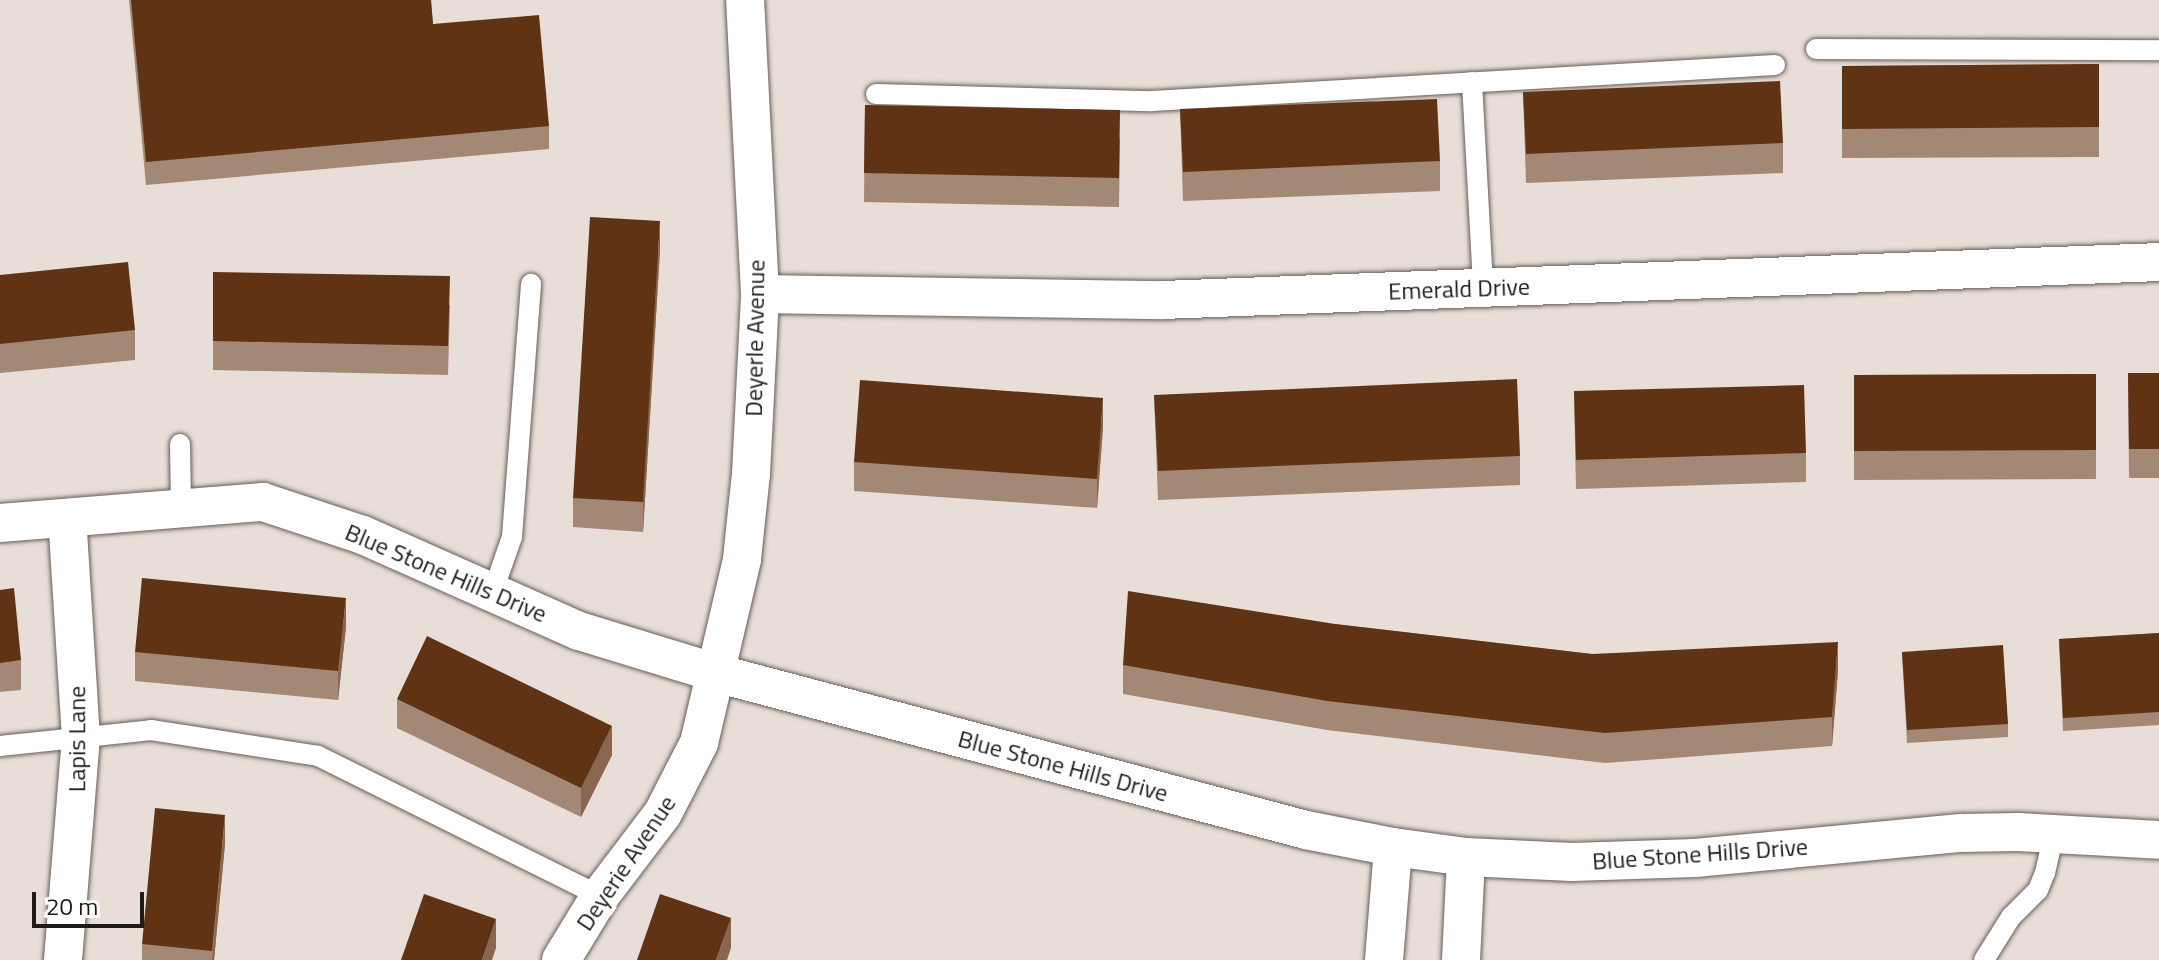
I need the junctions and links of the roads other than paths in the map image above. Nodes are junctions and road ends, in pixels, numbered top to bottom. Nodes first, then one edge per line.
1 (745, 0) edge
2 (1816, 49) dead end
3 (2159, 50) edge
4 (1775, 65) dead end
5 (1472, 82) junction
6 (876, 94) dead end
7 (2159, 262) edge
8 (531, 284) dead end
9 (1483, 288) junction
10 (760, 294) junction
11 (180, 444) dead end
12 (181, 507) junction
13 (67, 518) junction
14 (0, 523) edge
15 (492, 594) junction
16 (716, 673) junction
17 (81, 738) junction
18 (0, 746) edge
19 (2054, 833) junction
20 (2159, 840) edge
21 (1393, 847) junction
22 (1466, 857) junction
23 (600, 896) junction
24 (63, 960) edge
25 (561, 960) edge
26 (1384, 960) edge
27 (1461, 960) edge
28 (1984, 960) edge

1 - 10 street, Deyerle Avenue
2 - 3 lane
4 - 5 lane
5 - 6 lane
5 - 9 lane
7 - 9 street, Emerald Drive
8 - 15 lane
9 - 10 street, Emerald Drive
10 - 16 street, Deyerle Avenue
11 - 12 lane
12 - 13 street, Blue Stone Hills Drive
12 - 15 street, Blue Stone Hills Drive
13 - 14 street, Blue Stone Hills Drive
13 - 17 street, Lapis Lane
15 - 16 street, Blue Stone Hills Drive
16 - 21 street, Blue Stone Hills Drive
16 - 23 street, Deyerie Avenue
17 - 18 lane
17 - 23 lane
17 - 24 street, Lapis Lane
19 - 20 street, Blue Stone Hills Drive
19 - 22 street, Blue Stone Hills Drive
19 - 28 lane
21 - 22 street, Blue Stone Hills Drive
21 - 26 street
22 - 27 street
23 - 25 street, Deyerie Avenue

